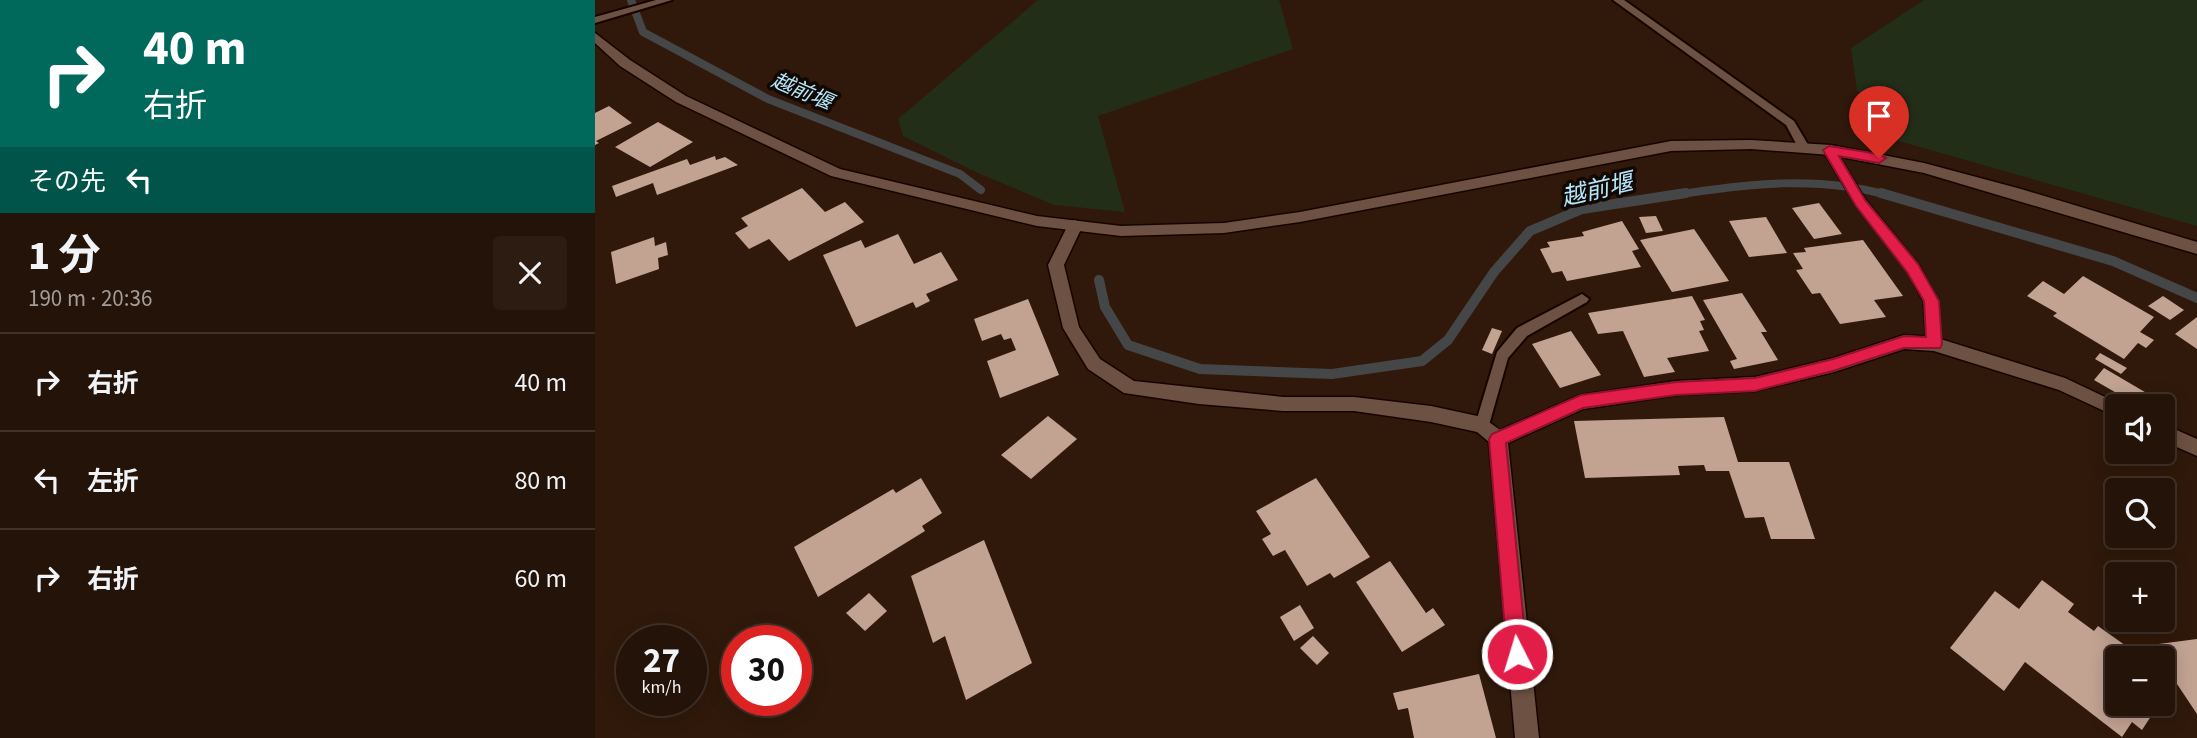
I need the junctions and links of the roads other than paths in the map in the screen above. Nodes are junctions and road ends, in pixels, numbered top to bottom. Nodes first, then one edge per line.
1 (667, 0) edge
2 (1618, 0) edge
3 (595, 20) edge
4 (595, 37) edge
5 (1804, 148) junction
6 (1829, 150) junction
7 (1075, 226) junction
8 (2197, 248) edge
9 (1582, 299) dead end
10 (1934, 344) junction
11 (2105, 404) edge
12 (1490, 432) junction
13 (2175, 438) edge
14 (2197, 448) edge
15 (1527, 738) edge

1 - 3 lane
2 - 5 lane
4 - 7 street
5 - 6 street
5 - 7 street
6 - 8 street
6 - 10 lane
7 - 12 street
9 - 12 lane
10 - 11 street
10 - 12 street
12 - 15 street
13 - 14 street

